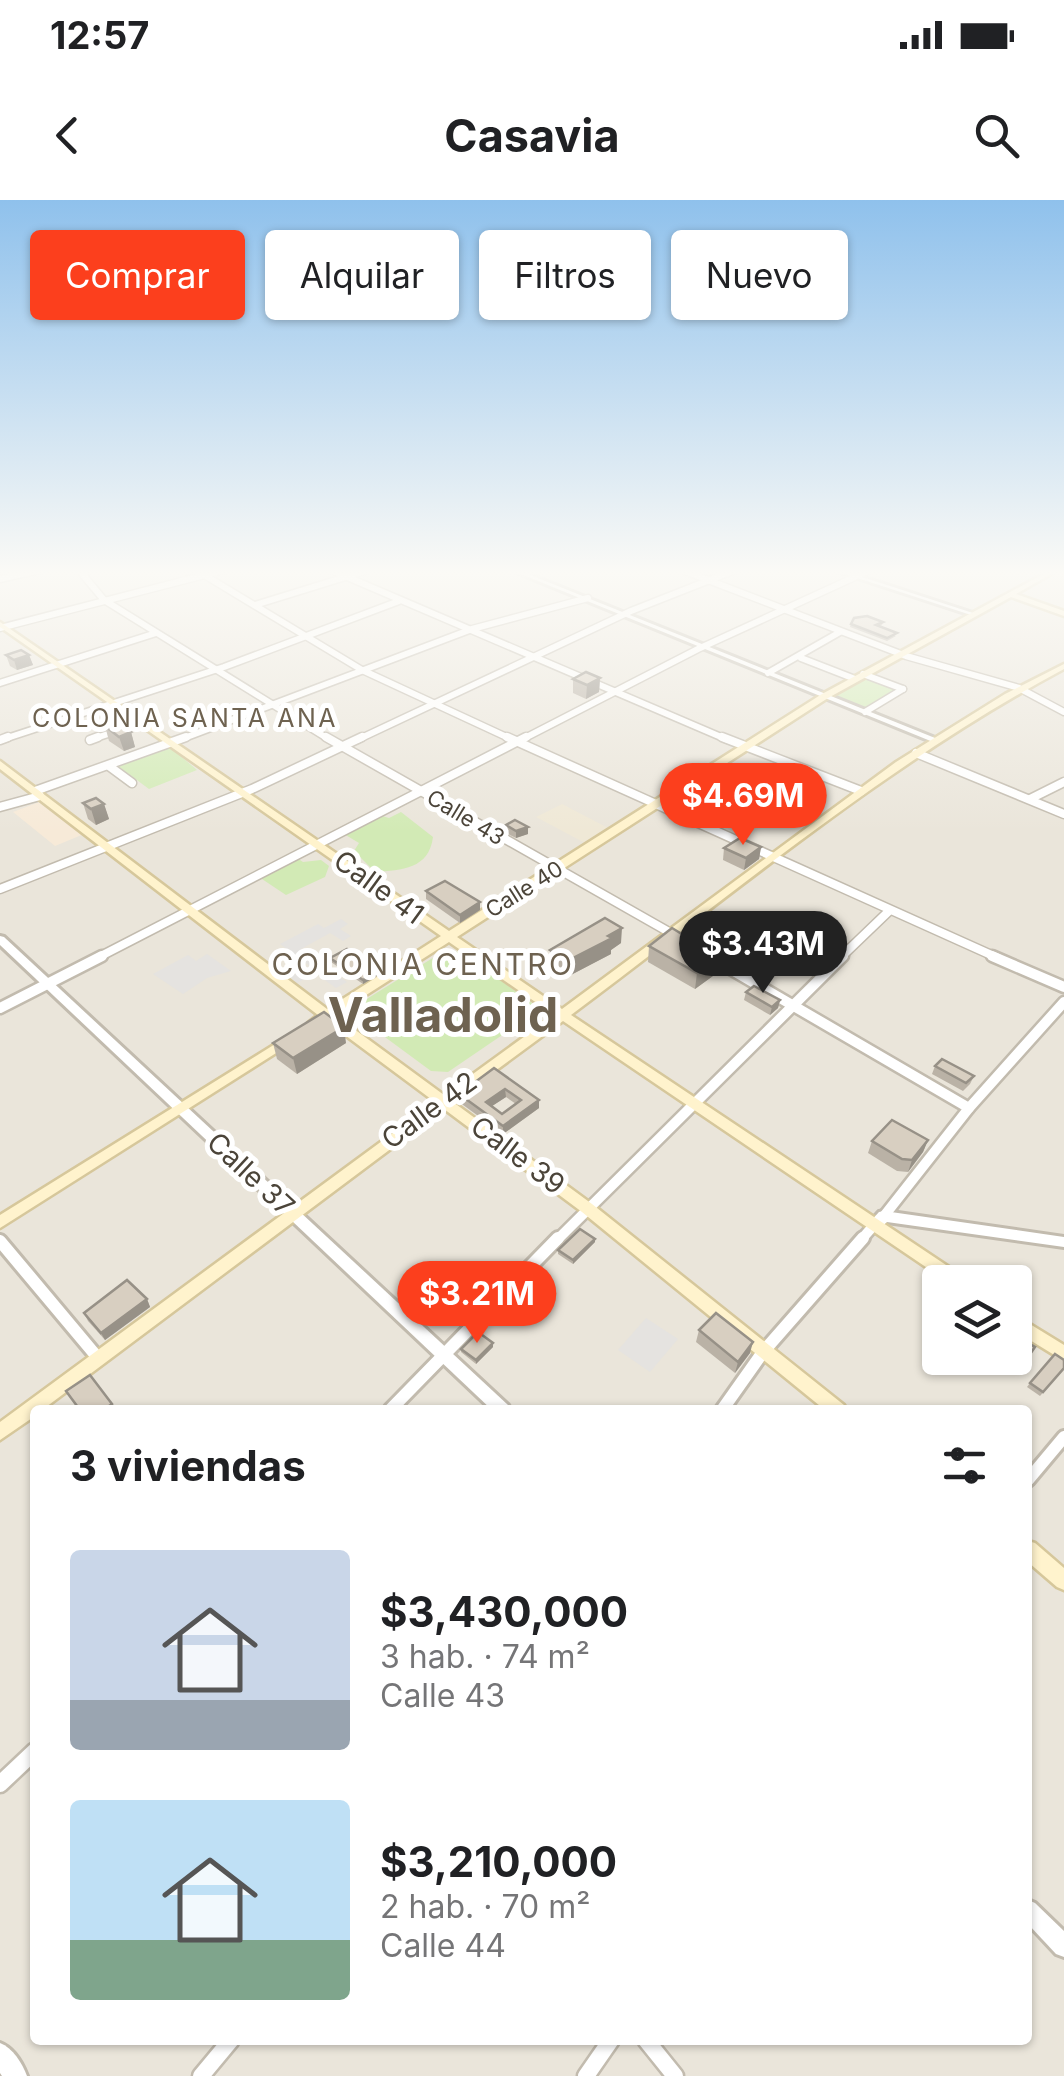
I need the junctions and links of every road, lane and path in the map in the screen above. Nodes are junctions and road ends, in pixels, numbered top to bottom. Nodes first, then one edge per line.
1 (47, 658) edge
2 (78, 658) edge
3 (197, 658) edge
4 (247, 658) edge
5 (342, 658) edge
6 (400, 658) edge
7 (536, 658) joint
8 (681, 658) edge
9 (731, 658) edge
10 (801, 658) joint
11 (895, 658) edge
12 (913, 658) edge
13 (57, 664) junction
14 (1064, 666) edge
15 (216, 669) junction
16 (364, 672) junction
17 (768, 673) junction
18 (859, 677) junction
19 (0, 683) edge
20 (1018, 688) junction
21 (616, 690) junction
22 (825, 696) junction
23 (114, 703) junction
24 (437, 703) junction
25 (272, 707) junction
26 (865, 712) junction
27 (1064, 712) edge
28 (142, 723) junction
29 (0, 740) edge
30 (90, 740) dead end
31 (936, 740) junction
32 (517, 742) junction
33 (171, 744) junction
34 (341, 745) junction
35 (745, 747) junction
36 (916, 753) junction
37 (0, 764) edge
38 (108, 766) junction
39 (1064, 782) edge
40 (132, 783) dead end
41 (419, 790) junction
42 (861, 791) junction
43 (244, 792) junction
44 (38, 794) junction
45 (1030, 799) junction
46 (655, 805) junction
47 (0, 807) edge
48 (1064, 814) edge
49 (320, 844) junction
50 (107, 848) junction
51 (772, 860) junction
52 (556, 870) junction
53 (0, 889) edge
54 (191, 911) junction
55 (890, 911) junction
56 (672, 934) junction
57 (451, 938) junction
58 (0, 939) edge
59 (688, 944) edge
60 (704, 954) edge
61 (50, 981) junction
62 (1064, 986) edge
63 (1064, 1002) edge
64 (789, 1006) junction
65 (0, 1008) edge
66 (562, 1013) junction
67 (328, 1014) junction
68 (443, 1100) junction
69 (694, 1100) junction
70 (182, 1108) junction
71 (970, 1108) junction
72 (587, 1208) junction
73 (290, 1211) junction
74 (880, 1220) junction
75 (0, 1222) edge
76 (0, 1242) edge
77 (1064, 1242) edge
78 (937, 1265) edge
79 (1032, 1333) edge
80 (764, 1352) junction
81 (1064, 1354) edge
82 (446, 1356) junction
83 (98, 1358) junction
84 (36, 1405) edge
85 (395, 1405) edge
86 (498, 1405) edge
87 (726, 1405) edge
88 (832, 1405) edge
89 (30, 1409) edge
90 (0, 1432) edge
91 (1064, 1437) edge
92 (1032, 1475) edge
93 (1032, 1553) edge
94 (1064, 1580) edge
95 (30, 1755) edge
96 (0, 1784) edge
97 (1032, 1914) edge
98 (1064, 1946) edge
99 (227, 2045) edge
100 (607, 2045) edge
101 (650, 2045) edge
102 (0, 2054) edge
103 (16, 2076) edge
104 (201, 2076) edge
105 (586, 2076) edge
106 (675, 2076) edge

1 - 13 main road, Calle 41
2 - 13 street
3 - 15 street, Calle 43
4 - 15 street
5 - 16 street
6 - 16 street
7 - 21 street
7 - 24 street
8 - 21 street
9 - 17 street
10 - 17 street
10 - 18 street
11 - 18 main road, Calle 40
12 - 20 street
13 - 19 street
13 - 23 main road, Calle 41
14 - 20 main road, Calle 42
15 - 23 street
15 - 25 street, Calle 43
16 - 24 street
16 - 25 street
17 - 22 street
18 - 22 main road, Calle 40
18 - 26 street
20 - 27 street
20 - 31 main road, Calle 42
21 - 32 street
21 - 35 street
22 - 26 street
22 - 35 main road, Calle 40
23 - 28 main road, Calle 41
23 - 29 street
24 - 32 street
24 - 34 street
25 - 33 street
25 - 34 street, Calle 43
26 - 31 street
28 - 30 street
28 - 33 main road, Calle 41
31 - 36 main road, Calle 42
32 - 41 street
32 - 46 street
33 - 38 street
33 - 43 main road, Calle 41
34 - 41 street, Calle 43
34 - 43 street
35 - 42 street
35 - 46 main road, Calle 40
36 - 42 main road, Calle 42
36 - 45 street
37 - 44 main road, Calle 39
38 - 40 street
38 - 44 street
39 - 45 street
41 - 49 street
41 - 52 street, Calle 43
42 - 51 main road, Calle 42
43 - 49 main road, Calle 41
43 - 50 street
44 - 47 street
44 - 50 main road, Calle 39
45 - 48 street
46 - 51 street
46 - 52 main road, Calle 40
49 - 54 street
49 - 57 main road, Calle 41
50 - 53 street
50 - 54 main road, Calle 39
51 - 55 street
51 - 56 main road, Calle 42
52 - 56 street, Calle 43
52 - 57 main road, Calle 40
54 - 61 street
54 - 67 main road, Calle 39
55 - 62 street
55 - 64 street
56 - 59 street, Calle 43
56 - 66 main road, Calle 42
57 - 66 main road, Calle 41
57 - 67 main road, Calle 40
58 - 61 street, Calle 37
60 - 64 street
61 - 65 street
61 - 70 street, Calle 37
63 - 71 street
64 - 69 street
64 - 71 street
66 - 68 main road, Calle 42
66 - 69 main road, Calle 41
67 - 68 main road, Calle 39
67 - 70 main road, Calle 40
68 - 72 main road, Calle 39
68 - 73 main road, Calle 42
69 - 72 street
69 - 74 main road, Calle 41
70 - 73 street, Calle 37
70 - 75 main road, Calle 40
71 - 74 street
72 - 80 main road, Calle 39
72 - 82 street
73 - 82 street, Calle 37
73 - 83 main road, Calle 42
74 - 77 street
74 - 78 main road, Calle 41
74 - 80 street
76 - 83 street
79 - 81 main road
80 - 87 street
80 - 88 main road, Calle 39
82 - 85 street
82 - 86 street, Calle 37
83 - 84 main road, Calle 42
89 - 90 main road, Calle 42
91 - 92 street
93 - 94 main road
95 - 96 street
97 - 98 street
99 - 104 street
100 - 105 street
101 - 106 street
102 - 103 street

